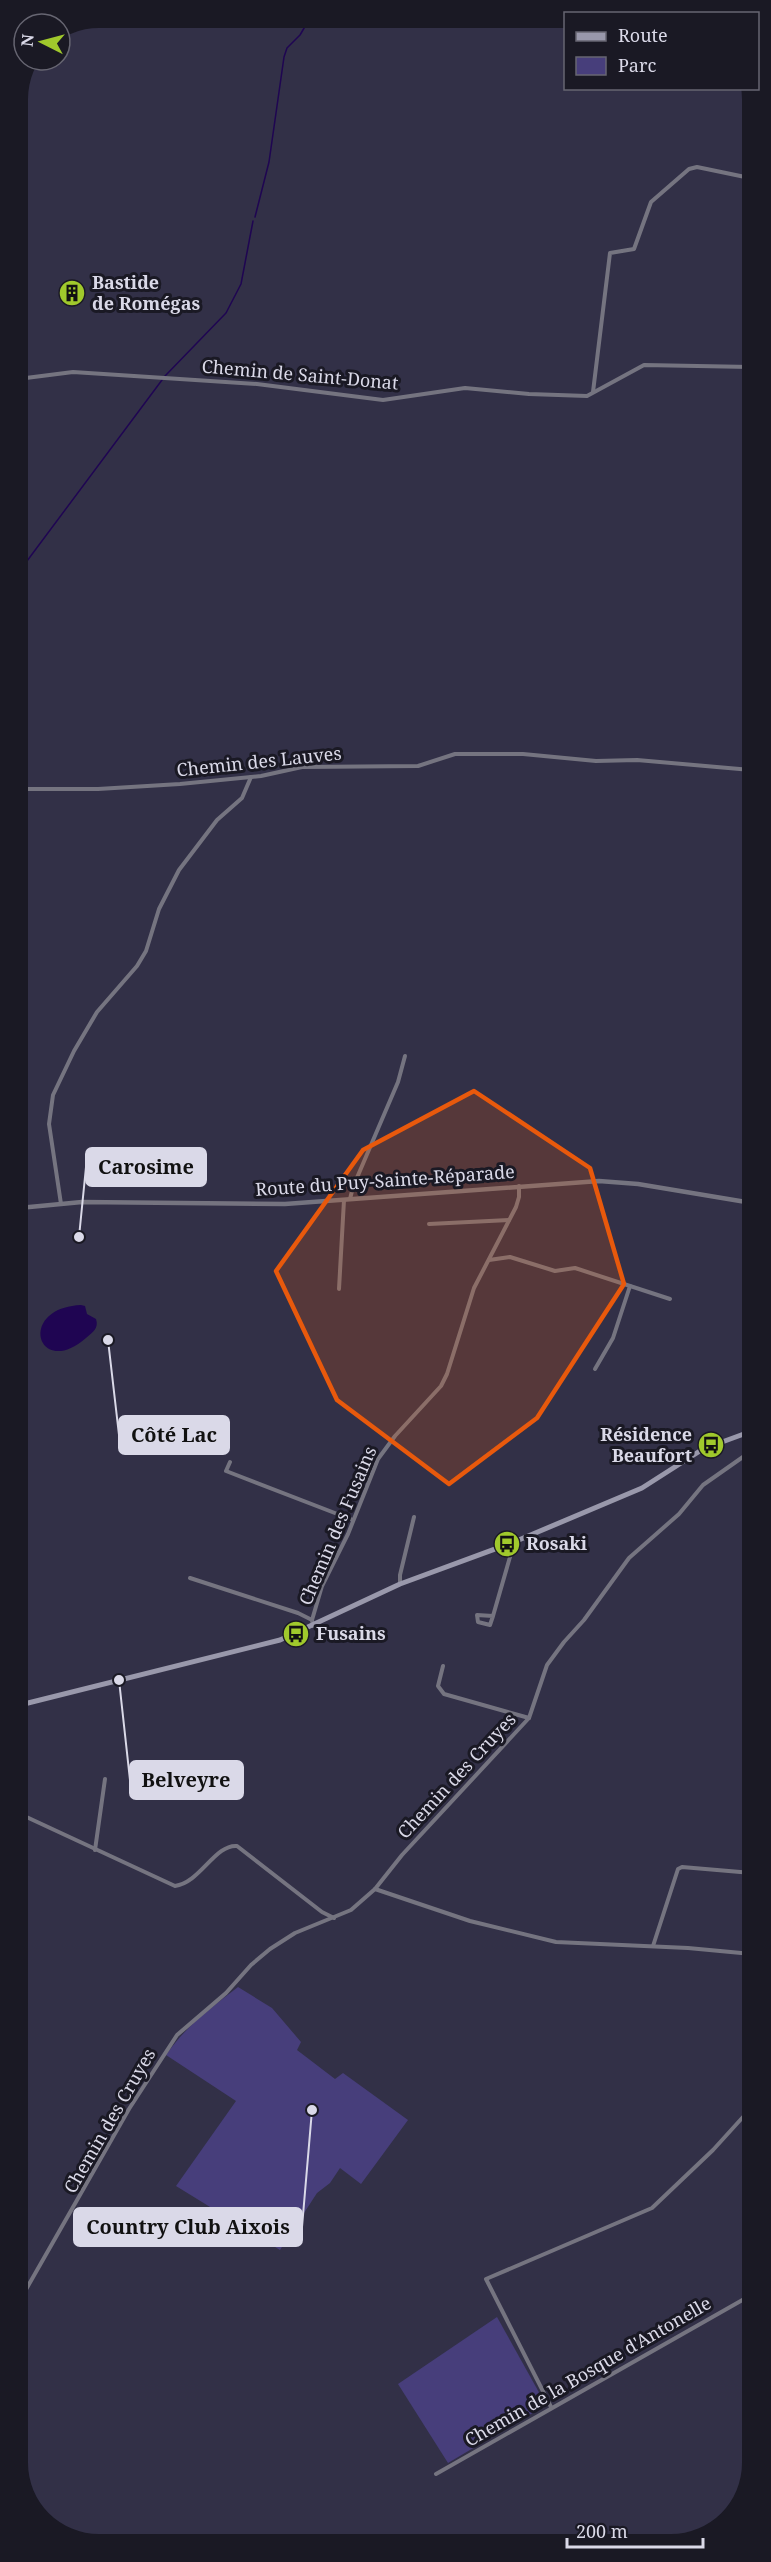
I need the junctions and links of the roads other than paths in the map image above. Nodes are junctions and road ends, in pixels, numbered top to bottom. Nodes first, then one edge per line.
1 (742, 176) edge
2 (742, 367) edge
3 (28, 377) edge
4 (593, 392) junction
5 (742, 769) edge
6 (251, 777) junction
7 (28, 789) edge
8 (405, 1056) dead end
9 (519, 1186) junction
10 (347, 1199) junction
11 (742, 1201) edge
12 (61, 1204) junction
13 (28, 1207) edge
14 (509, 1220) junction
15 (429, 1224) dead end
16 (488, 1260) junction
17 (630, 1286) junction
18 (339, 1288) dead end
19 (670, 1299) dead end
20 (595, 1369) dead end
21 (742, 1434) edge
22 (742, 1459) edge
23 (230, 1462) dead end
24 (414, 1517) dead end
25 (353, 1520) junction
26 (514, 1542) junction
27 (190, 1578) dead end
28 (400, 1584) junction
29 (493, 1616) dead end
30 (313, 1623) junction
31 (443, 1665) dead end
32 (28, 1703) edge
33 (529, 1718) junction
34 (105, 1779) dead end
35 (28, 1818) edge
36 (95, 1850) junction
37 (742, 1872) edge
38 (375, 1889) junction
39 (334, 1918) junction
40 (653, 1946) junction
41 (742, 1953) edge
42 (742, 2118) edge
43 (28, 2288) edge
44 (742, 2300) edge
45 (551, 2407) junction
46 (436, 2474) dead end

1 - 4 street
2 - 4 street, Chemin de Saint-Donat
3 - 4 street, Chemin de Saint-Donat
5 - 6 street, Chemin des Lauves
6 - 7 street, Chemin des Lauves
6 - 12 street
8 - 10 street
9 - 10 street, Route du Puy-Sainte-Réparade
9 - 11 street, Route du Puy-Sainte-Réparade
9 - 14 street, Chemin des Fusains
10 - 12 street, Route du Puy-Sainte-Réparade
10 - 18 street
12 - 13 street, Route du Puy-Sainte-Réparade
14 - 15 street
14 - 16 street, Chemin des Fusains
16 - 17 street
16 - 25 street, Chemin des Fusains
17 - 19 street
17 - 20 street
21 - 26 main road
22 - 33 street, Chemin des Cruyes
23 - 25 street
24 - 28 street
25 - 30 street, Chemin des Fusains
26 - 28 main road
26 - 29 street
27 - 30 street
28 - 30 main road
30 - 32 main road
31 - 33 street
33 - 38 street, Chemin des Cruyes
34 - 36 street
35 - 36 street
36 - 39 street
37 - 40 street
38 - 39 street, Chemin des Cruyes
38 - 40 street
39 - 43 street, Chemin des Cruyes
40 - 41 street
42 - 45 street
44 - 45 street, Chemin de la Bosque d'Antonelle
45 - 46 street, Chemin de la Bosque d'Antonelle

